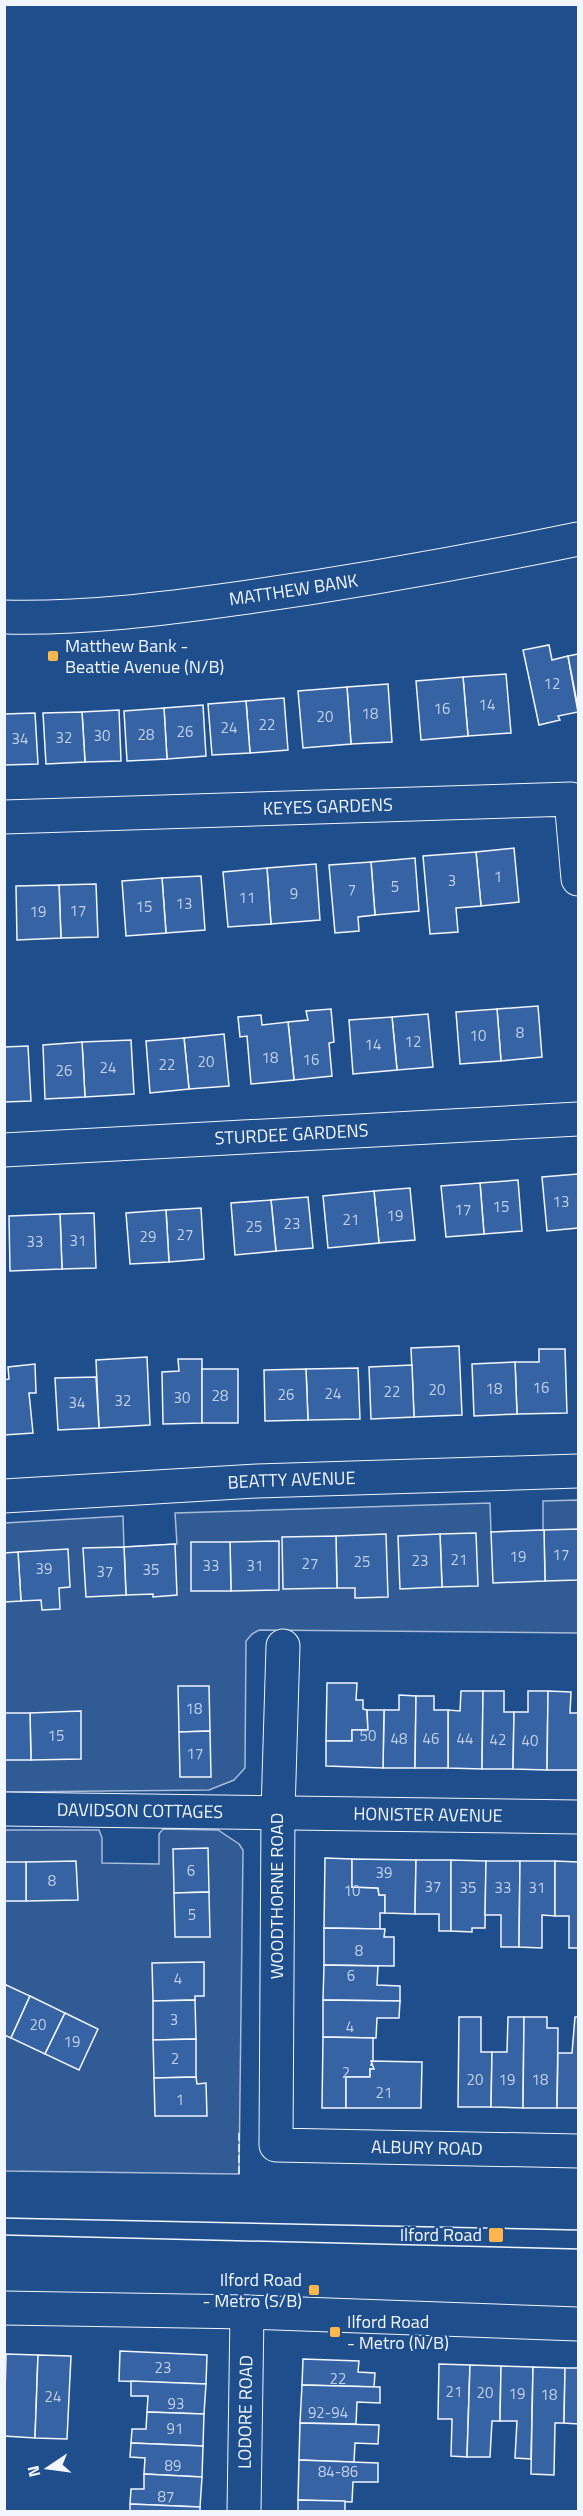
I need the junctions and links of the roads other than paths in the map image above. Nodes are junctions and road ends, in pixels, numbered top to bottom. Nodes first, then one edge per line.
1 (579, 539) edge
2 (4, 616) edge
3 (4, 817) edge
4 (579, 879) edge
5 (579, 1119) edge
6 (4, 1150) edge
7 (579, 1472) edge
8 (4, 1496) edge
9 (283, 1646) dead end
10 (4, 1809) edge
11 (278, 1812) junction
12 (579, 1816) edge
13 (276, 2145) joint
14 (579, 2151) edge
15 (4, 2308) edge
16 (247, 2312) junction
17 (579, 2324) edge
18 (244, 2511) edge

1 - 2 street, MATTHEW BANK
3 - 4 street, KEYES GARDENS
5 - 6 street, STURDEE GARDENS
7 - 8 street, BEATTY AVENUE
9 - 11 street, WOODTHORNE ROAD
10 - 11 street, DAVIDSON COTTAGES
11 - 12 street, HONISTER AVENUE
11 - 13 street, WOODTHORNE ROAD
13 - 14 street, ALBURY ROAD
15 - 16 street
16 - 17 street
16 - 18 street, LODORE ROAD

